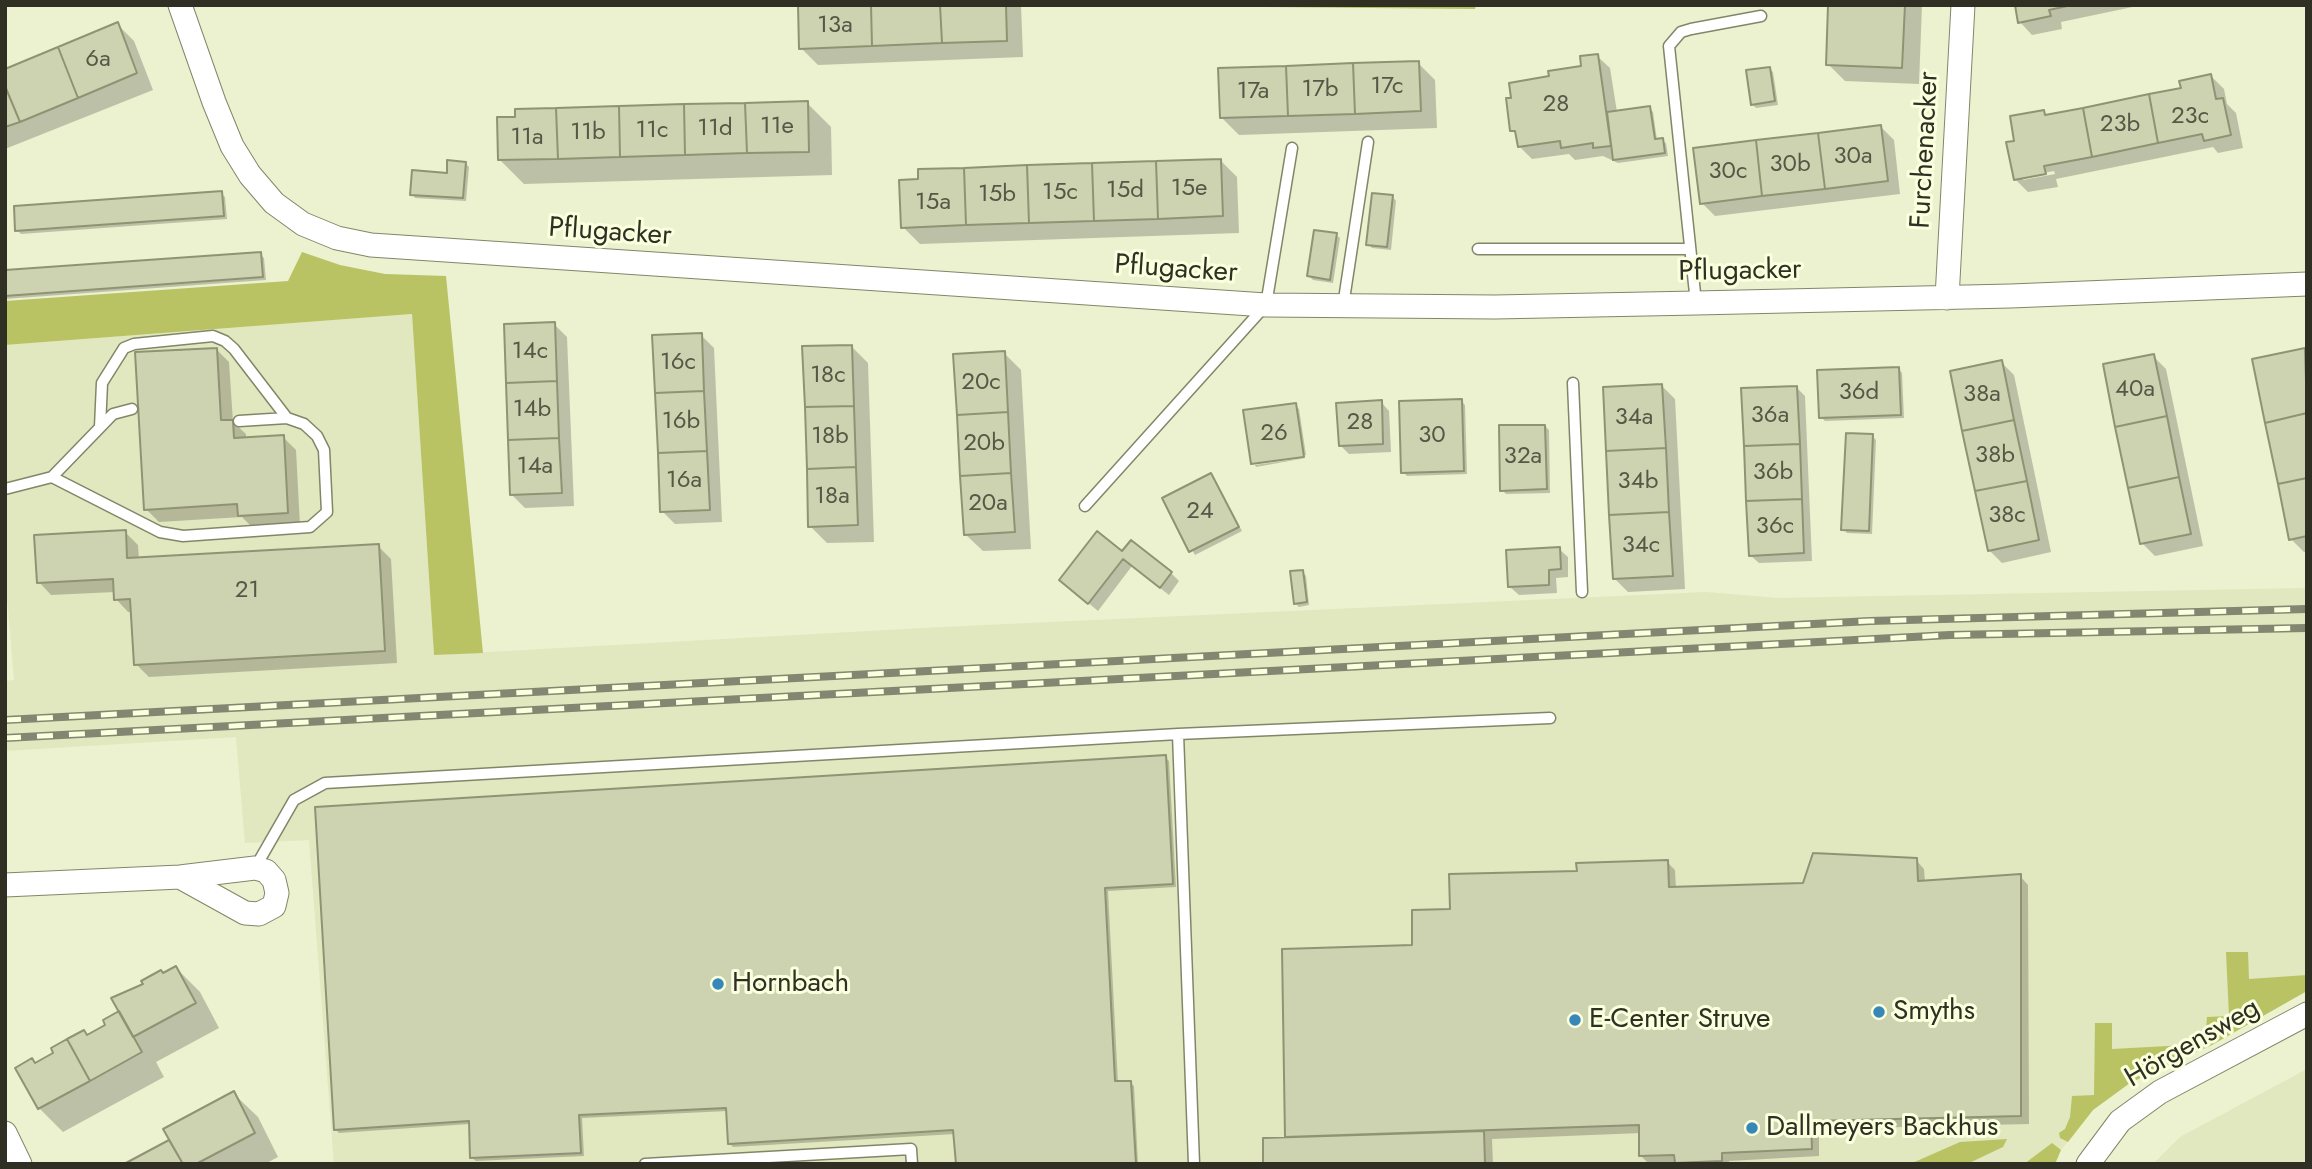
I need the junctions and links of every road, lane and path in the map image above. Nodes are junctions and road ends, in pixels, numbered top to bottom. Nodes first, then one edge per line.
1 (180, 5) edge
2 (1963, 5) edge
3 (1761, 16) dead end
4 (1368, 142) dead end
5 (1292, 148) dead end
6 (1478, 249) dead end
7 (1690, 249) junction
8 (2307, 284) edge
9 (1947, 298) junction
10 (1696, 303) junction
11 (1266, 305) junction
12 (1343, 306) junction
13 (1573, 383) dead end
14 (132, 409) dead end
15 (287, 418) junction
16 (239, 421) dead end
17 (100, 428) junction
18 (52, 477) junction
19 (5, 489) edge
20 (1085, 506) dead end
21 (1583, 592) dead end
22 (1550, 718) dead end
23 (1178, 734) junction
24 (255, 868) junction
25 (180, 877) junction
26 (5, 886) edge
27 (2307, 1014) edge
28 (5, 1133) edge
29 (20, 1164) edge
30 (645, 1164) edge
31 (912, 1164) edge
32 (1194, 1164) edge
33 (2088, 1164) edge

1 - 11 street, Pflugacker
2 - 9 street, Furchenacker
3 - 7 lane
4 - 12 lane
5 - 11 lane
6 - 7 lane
7 - 10 lane
8 - 9 street, Pflugacker
9 - 10 street, Pflugacker
10 - 12 street, Pflugacker
11 - 12 street, Pflugacker
11 - 20 lane
13 - 21 lane
14 - 17 lane
15 - 16 lane
15 - 17 lane
15 - 18 lane
17 - 18 lane
18 - 19 lane
22 - 23 lane
23 - 24 lane
23 - 32 lane
24 - 25 street
24 - 25 street
25 - 26 street
27 - 33 street, Hörgensweg
28 - 29 street
30 - 31 lane

